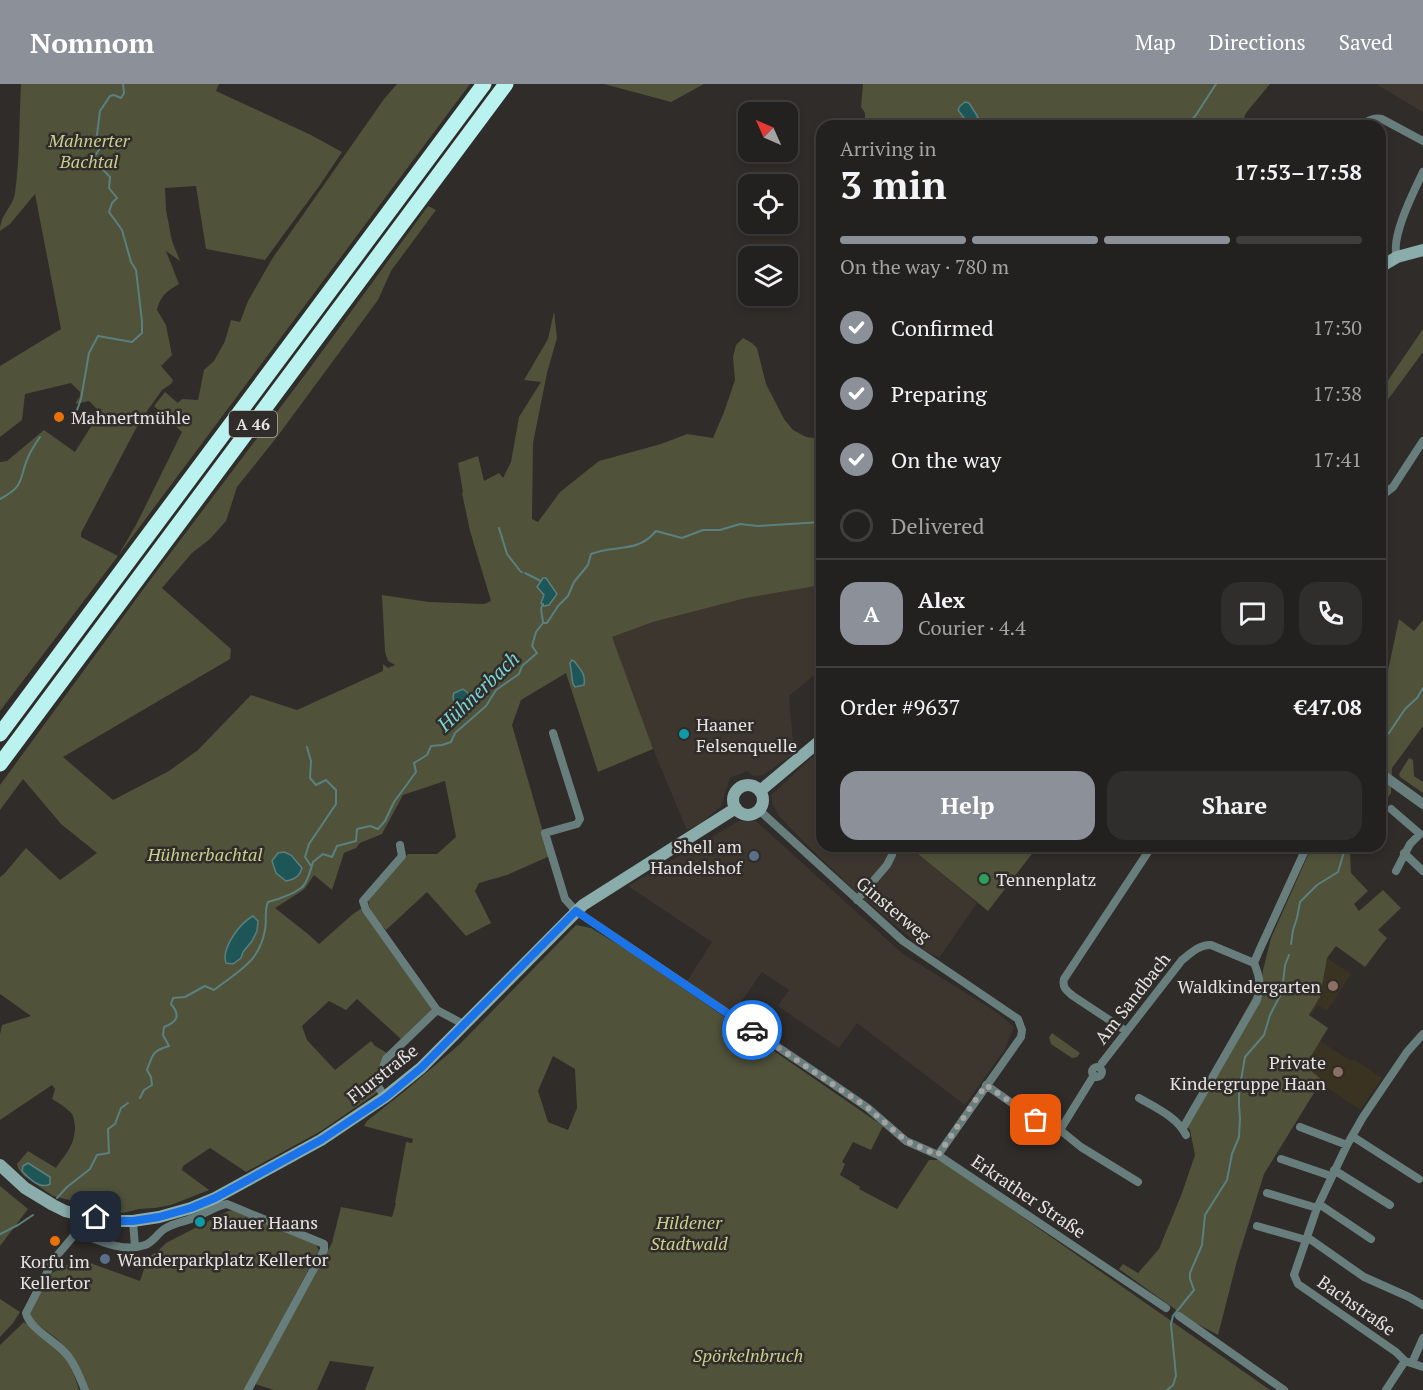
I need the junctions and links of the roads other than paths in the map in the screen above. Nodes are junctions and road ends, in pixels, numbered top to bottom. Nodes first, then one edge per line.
1 (484, 84) edge
2 (506, 84) edge
3 (1369, 120) edge
4 (1385, 120) edge
5 (1386, 121) edge
6 (1423, 141) edge
7 (1423, 172) edge
8 (1423, 250) edge
9 (1397, 257) junction
10 (1386, 263) edge
11 (1423, 441) edge
12 (1386, 492) edge
13 (554, 733) dead end
14 (0, 734) edge
15 (816, 744) edge
16 (0, 764) edge
17 (1386, 777) edge
18 (760, 791) junction
19 (1423, 804) edge
20 (736, 808) junction
21 (1391, 809) dead end
22 (759, 810) junction
23 (400, 845) dead end
24 (892, 852) edge
25 (1148, 852) edge
26 (1304, 852) edge
27 (1423, 871) edge
28 (857, 900) junction
29 (576, 911) junction
30 (1254, 963) junction
31 (437, 1010) junction
32 (465, 1025) junction
33 (1126, 1031) junction
34 (1423, 1034) edge
35 (1102, 1063) dead end
36 (1094, 1075) dead end
37 (986, 1085) junction
38 (386, 1097) junction
39 (1139, 1098) dead end
40 (1300, 1127) dead end
41 (1060, 1130) junction
42 (1350, 1140) junction
43 (938, 1155) junction
44 (1281, 1159) dead end
45 (0, 1165) edge
46 (1333, 1173) junction
47 (1419, 1179) dead end
48 (1138, 1182) dead end
49 (1267, 1193) dead end
50 (1390, 1205) dead end
51 (1318, 1206) junction
52 (133, 1221) junction
53 (1257, 1226) dead end
54 (1307, 1239) junction
55 (1371, 1239) dead end
56 (135, 1247) junction
57 (1423, 1305) edge
58 (1166, 1308) dead end
59 (1179, 1316) dead end
60 (1423, 1338) edge
61 (1409, 1362) junction
62 (1423, 1367) edge
63 (85, 1390) edge
64 (248, 1390) edge
65 (1284, 1390) edge
66 (1386, 1390) edge

1 - 14 highway, A 46
2 - 16 highway, A 46
3 - 4 street
5 - 6 street
7 - 9 street
8 - 9 main road
9 - 10 main road
11 - 12 street
13 - 29 street
15 - 18 main road
17 - 19 street
18 - 20 main road
18 - 22 main road
20 - 22 main road
20 - 29 main road, Flurstraße
21 - 27 street
22 - 28 street, Ginsterweg
23 - 31 street
24 - 28 street
25 - 33 street
26 - 30 street
28 - 37 street, Ginsterweg
29 - 32 main road, Flurstraße
29 - 43 street, Erkrather Straße
30 - 33 street, Am Sandbach
30 - 39 street
31 - 32 street
31 - 38 street
32 - 38 main road, Flurstraße
33 - 35 street, Am Sandbach
34 - 42 street, Bachstraße
36 - 41 street
37 - 41 street
37 - 43 street
38 - 52 main road, Flurstraße
40 - 42 street
41 - 48 street
42 - 46 street, Bachstraße
42 - 47 street
43 - 58 street, Erkrather Straße
44 - 46 street
45 - 52 main road, Flurstraße
46 - 50 street
46 - 51 street, Bachstraße
49 - 51 street
51 - 54 street, Bachstraße
51 - 55 street
52 - 56 street
53 - 54 street
54 - 57 street
54 - 61 street, Bachstraße
56 - 63 street
56 - 64 street
59 - 65 street
60 - 61 street
61 - 62 street, Bachstraße
61 - 66 street

